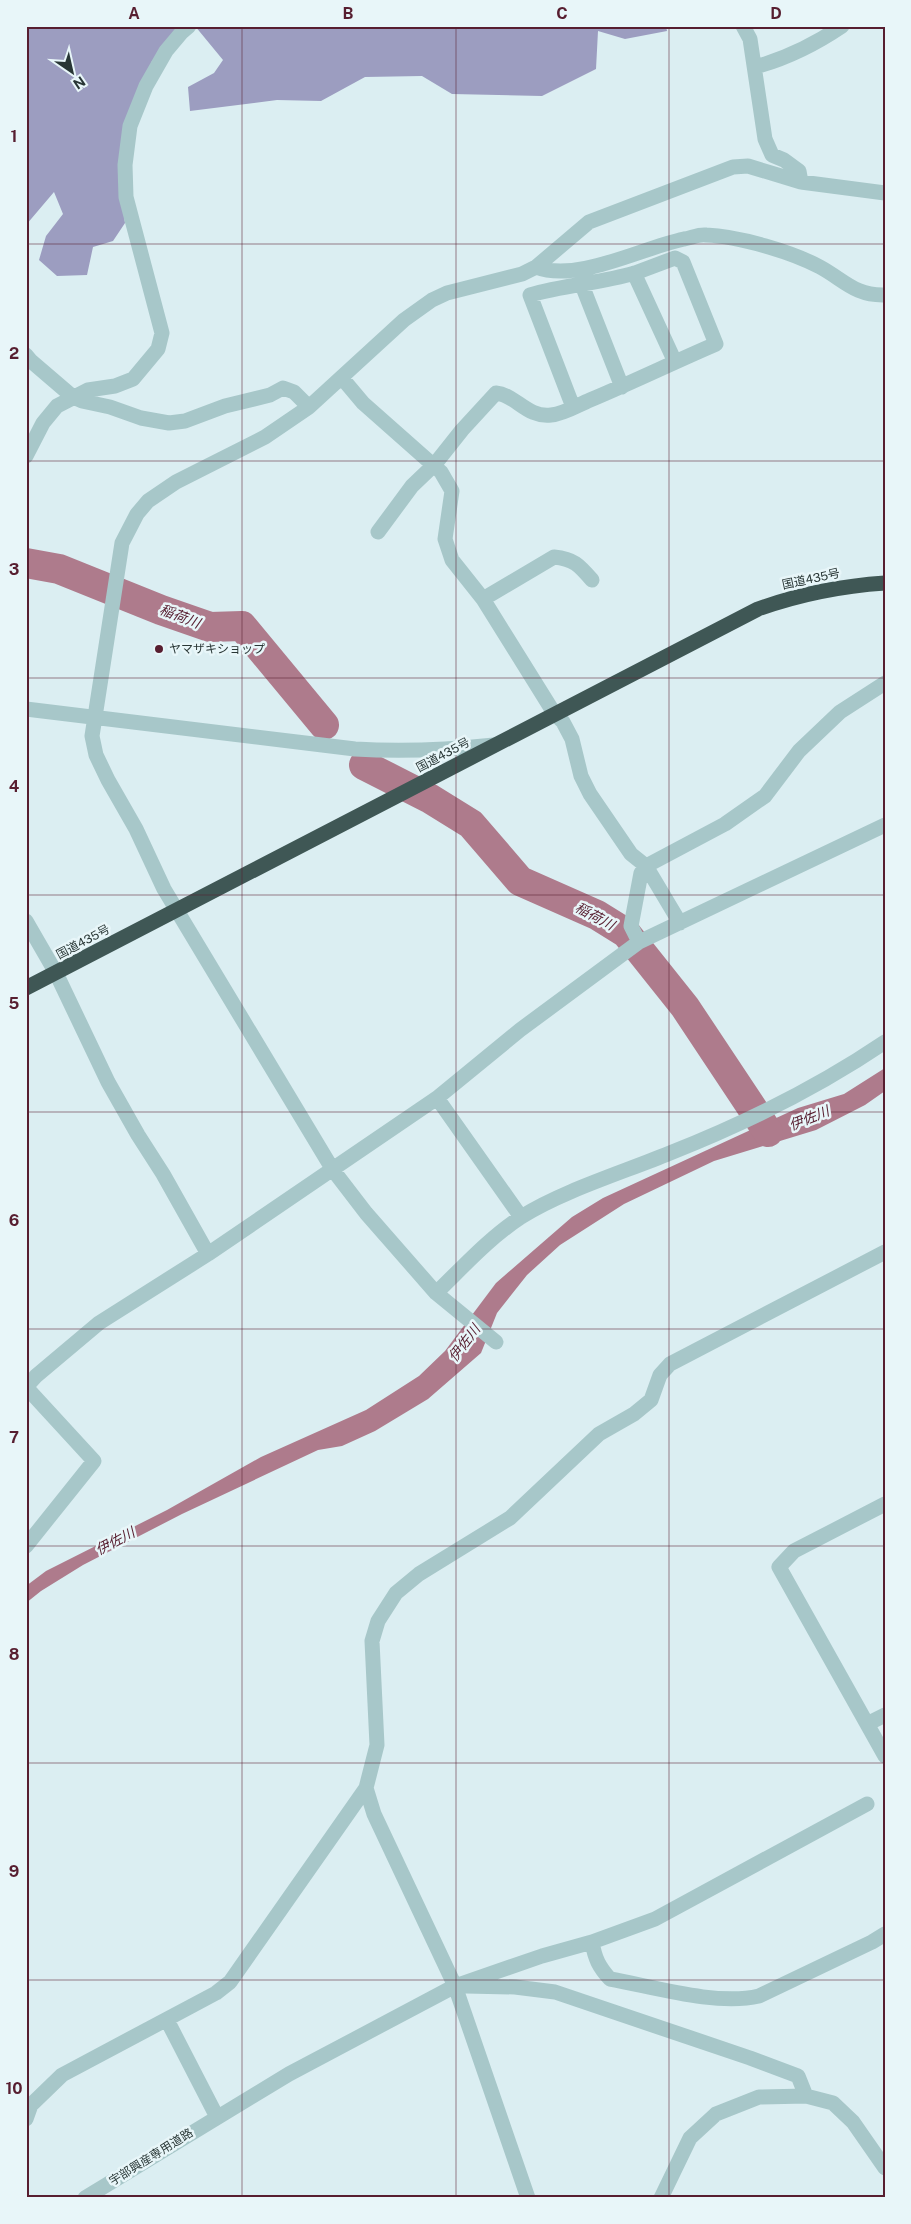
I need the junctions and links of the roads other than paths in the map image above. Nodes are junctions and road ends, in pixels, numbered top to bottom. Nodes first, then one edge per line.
1 (189, 26) edge
2 (743, 26) edge
3 (842, 26) edge
4 (755, 67) junction
5 (801, 182) junction
6 (885, 193) edge
7 (536, 267) junction
8 (634, 273) junction
9 (582, 285) junction
10 (885, 295) edge
11 (26, 355) edge
12 (675, 362) junction
13 (342, 378) junction
14 (622, 387) junction
15 (73, 397) junction
16 (308, 407) junction
17 (573, 407) junction
18 (26, 456) edge
19 (435, 464) junction
20 (378, 532) dead end
21 (592, 580) dead end
22 (885, 583) edge
23 (483, 599) junction
24 (885, 683) edge
25 (26, 709) edge
26 (554, 713) junction
27 (95, 718) junction
28 (494, 745) junction
29 (885, 825) edge
30 (646, 866) junction
31 (176, 910) junction
32 (26, 922) edge
33 (680, 923) junction
34 (640, 942) junction
35 (56, 973) junction
36 (26, 988) edge
37 (885, 1042) edge
38 (437, 1098) junction
39 (333, 1170) junction
40 (522, 1217) junction
41 (885, 1252) edge
42 (208, 1254) junction
43 (442, 1298) junction
44 (496, 1342) dead end
45 (885, 1504) edge
46 (26, 1546) edge
47 (885, 1715) edge
48 (867, 1724) junction
49 (885, 1756) edge
50 (366, 1788) junction
51 (867, 1804) dead end
52 (885, 1934) edge
53 (592, 1942) junction
54 (455, 1986) junction
55 (167, 2020) junction
56 (806, 2096) junction
57 (217, 2117) junction
58 (26, 2119) edge
59 (885, 2168) edge
60 (85, 2198) edge
61 (528, 2198) edge
62 (661, 2198) edge

1 - 15 street
2 - 4 street
3 - 4 street
4 - 5 street
5 - 6 street
5 - 7 street
7 - 10 street
7 - 13 street
8 - 9 street
8 - 12 street
8 - 12 street
9 - 14 street
9 - 17 street
11 - 15 street
12 - 14 street
13 - 16 street
13 - 19 street
14 - 17 street
15 - 16 street
15 - 18 street
16 - 27 street
17 - 19 street
19 - 20 street
19 - 23 street
21 - 23 street
22 - 26 highway, 国道435号
23 - 26 street
24 - 30 street
25 - 27 street
26 - 28 highway, 国道435号
26 - 30 street
27 - 28 street
27 - 31 street
28 - 31 highway, 国道435号
29 - 33 street
30 - 33 street
30 - 34 street
31 - 35 highway, 国道435号
31 - 39 street
32 - 35 street
33 - 34 street
34 - 38 street
35 - 36 highway, 国道435号
35 - 42 street
37 - 40 street
38 - 39 street
38 - 40 street
39 - 42 street
39 - 43 street
40 - 43 street
41 - 50 street
42 - 46 street
43 - 44 street
45 - 48 street
47 - 48 street
48 - 49 street
50 - 54 street
50 - 55 street
51 - 53 street, 宇部興産専用道路
52 - 53 street
53 - 54 street, 宇部興産専用道路
54 - 56 street
54 - 57 street, 宇部興産専用道路
54 - 61 street
55 - 57 street
55 - 58 street
56 - 59 street
56 - 62 street
57 - 60 street, 宇部興産専用道路

